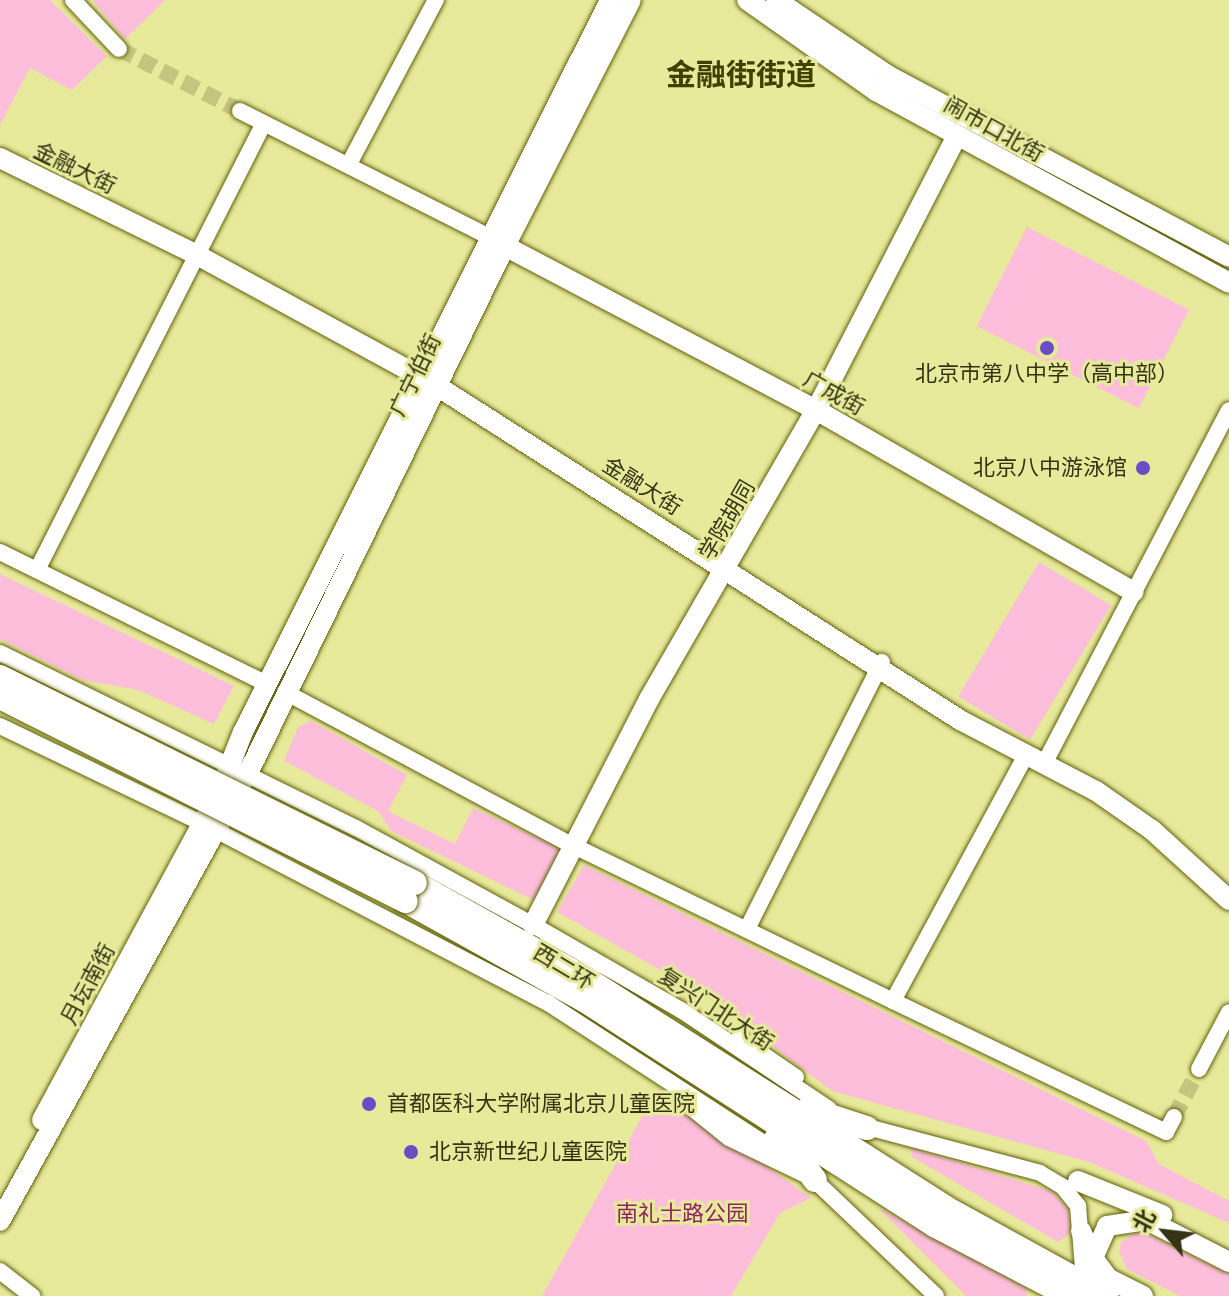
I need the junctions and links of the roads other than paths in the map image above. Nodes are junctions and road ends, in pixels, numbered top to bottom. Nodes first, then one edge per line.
1 (73, 0) edge
2 (436, 0) edge
3 (610, 0) edge
4 (631, 0) edge
5 (747, 0) edge
6 (776, 0) edge
7 (119, 49) tunnel mouth
8 (240, 111) tunnel mouth
9 (264, 123) junction
10 (957, 136) junction
11 (0, 158) edge
12 (349, 164) junction
13 (499, 242) junction
14 (201, 252) junction
15 (1229, 257) edge
16 (1229, 283) edge
17 (430, 377) junction
18 (816, 410) junction
19 (1229, 410) edge
20 (0, 552) edge
21 (730, 565) junction
22 (37, 570) junction
23 (1134, 592) junction
24 (0, 653) edge
25 (880, 665) junction
26 (0, 677) edge
27 (276, 688) junction
28 (0, 697) edge
29 (0, 726) edge
30 (145, 726) junction
31 (130, 753) junction
32 (1039, 758) junction
33 (238, 771) junction
34 (116, 781) junction
35 (225, 798) junction
36 (210, 827) junction
37 (572, 845) junction
38 (1229, 888) edge
39 (410, 892) junction
40 (1229, 900) edge
41 (533, 925) junction
42 (748, 927) junction
43 (893, 1001) junction
44 (1229, 1012) edge
45 (1199, 1069) tunnel mouth
46 (757, 1100) junction
47 (1170, 1124) dead end
48 (867, 1128) junction
49 (1040, 1173) junction
50 (815, 1180) junction
51 (1078, 1181) joint
52 (0, 1196) edge
53 (0, 1221) edge
54 (1081, 1231) junction
55 (1229, 1251) edge
56 (1093, 1258) junction
57 (1229, 1262) edge
58 (0, 1271) edge
59 (32, 1296) edge
60 (936, 1296) edge
61 (1070, 1296) edge
62 (1107, 1296) edge
63 (1143, 1296) edge

1 - 7 street
2 - 12 street
3 - 13 main road, 广宁伯街
4 - 13 main road, 广宁伯街
5 - 10 main road, 闹市口北街
6 - 15 main road, 闹市口北街
8 - 9 street
9 - 12 street
9 - 14 street
10 - 16 main road, 闹市口北街
10 - 18 main road, 学院胡同
11 - 14 main road, 金融大街
12 - 13 street
13 - 17 main road, 广宁伯街
13 - 18 main road, 广成街
14 - 17 main road, 金融大街
14 - 22 street
17 - 21 main road, 金融大街
17 - 27 main road, 广宁伯街
18 - 21 main road, 学院胡同
18 - 23 main road, 广成街
19 - 23 street
20 - 22 street
21 - 25 main road, 金融大街
21 - 37 main road, 学院胡同
22 - 27 street
23 - 32 street
24 - 30 street, 复兴门北大街
25 - 32 main road, 金融大街
25 - 42 street
26 - 39 highway, 西二环, bridge
27 - 33 main road, 广宁伯街
27 - 37 street
28 - 39 highway, 西二环, bridge
29 - 34 street
30 - 31 street
30 - 33 street, 复兴门北大街
31 - 34 street
31 - 35 street
32 - 38 main road
32 - 40 main road
32 - 43 street
33 - 35 main road, 广宁伯街
33 - 41 street, 复兴门北大街
34 - 36 street
35 - 36 main road, 月坛南街
36 - 50 street
36 - 52 main road, 月坛南街
36 - 53 main road, 月坛南街
37 - 41 main road, 学院胡同
37 - 42 street
39 - 46 highway, 西二环
41 - 48 street, 复兴门北大街
42 - 43 street
43 - 47 street
44 - 45 street
46 - 48 highway
46 - 50 highway
46 - 61 highway, 西二环
46 - 62 highway, 西二环
48 - 49 street
49 - 51 street
49 - 54 street
50 - 60 street
51 - 55 main road
54 - 56 main road
54 - 62 street
56 - 57 main road
56 - 63 main road
58 - 59 street

